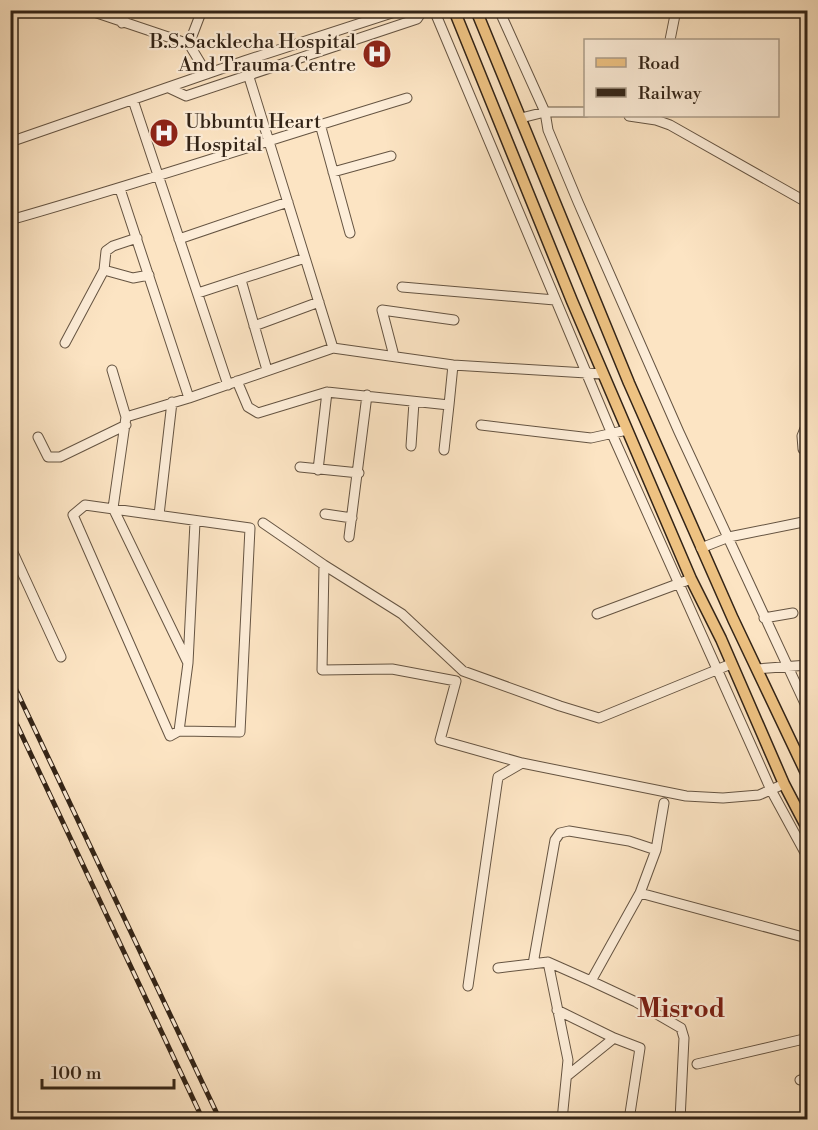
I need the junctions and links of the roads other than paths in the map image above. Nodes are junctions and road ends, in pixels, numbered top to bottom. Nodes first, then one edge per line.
1 (88, 10) edge
2 (128, 10) edge
3 (202, 10) edge
4 (401, 10) edge
5 (423, 10) edge
6 (434, 10) edge
7 (454, 10) edge
8 (476, 10) edge
9 (500, 10) edge
10 (676, 10) edge
11 (122, 23) junction
12 (670, 39) edge
13 (189, 45) junction
14 (244, 61) junction
15 (207, 74) junction
16 (248, 75) junction
17 (169, 88) junction
18 (407, 98) dead end
19 (134, 100) junction
20 (544, 111) junction
21 (584, 112) edge
22 (521, 118) junction
23 (656, 118) edge
24 (320, 124) junction
25 (268, 139) junction
26 (10, 142) edge
27 (391, 156) dead end
28 (333, 172) junction
29 (158, 176) junction
30 (120, 189) junction
31 (288, 202) junction
32 (807, 204) edge
33 (10, 220) edge
34 (350, 233) dead end
35 (137, 238) junction
36 (179, 239) junction
37 (305, 258) junction
38 (104, 270) junction
39 (148, 275) junction
40 (240, 280) junction
41 (402, 287) dead end
42 (198, 294) junction
43 (555, 300) junction
44 (319, 302) junction
45 (454, 320) dead end
46 (254, 326) junction
47 (65, 343) dead end
48 (333, 348) junction
49 (394, 356) junction
50 (453, 365) junction
51 (112, 370) dead end
52 (267, 370) junction
53 (588, 374) junction
54 (603, 374) junction
55 (233, 383) junction
56 (327, 392) junction
57 (368, 395) junction
58 (189, 398) junction
59 (172, 402) junction
60 (414, 402) junction
61 (449, 405) junction
62 (126, 421) junction
63 (807, 421) edge
64 (481, 425) dead end
65 (627, 430) junction
66 (612, 434) junction
67 (38, 437) dead end
68 (411, 446) dead end
69 (444, 450) dead end
70 (807, 451) edge
71 (300, 467) dead end
72 (318, 470) junction
73 (359, 473) junction
74 (113, 508) junction
75 (325, 514) dead end
76 (159, 515) junction
77 (352, 518) junction
78 (807, 521) edge
79 (195, 522) junction
80 (263, 523) dead end
81 (349, 537) dead end
82 (729, 537) junction
83 (10, 546) edge
84 (701, 548) junction
85 (324, 565) junction
86 (691, 579) junction
87 (679, 584) junction
88 (793, 613) dead end
89 (597, 614) dead end
90 (764, 618) junction
91 (61, 657) dead end
92 (188, 663) junction
93 (731, 664) junction
94 (787, 665) junction
95 (807, 665) edge
96 (718, 669) junction
97 (758, 669) junction
98 (807, 710) edge
99 (179, 731) junction
100 (522, 763) junction
101 (807, 777) edge
102 (784, 784) junction
103 (771, 790) junction
104 (664, 803) dead end
105 (807, 830) edge
106 (656, 850) junction
107 (807, 858) edge
108 (640, 893) junction
109 (807, 935) edge
110 (548, 962) junction
111 (533, 964) junction
112 (498, 968) dead end
113 (591, 981) junction
114 (468, 986) dead end
115 (557, 1010) junction
116 (614, 1038) junction
117 (807, 1038) edge
118 (697, 1064) dead end
119 (567, 1076) junction
120 (562, 1119) edge
121 (629, 1119) edge
122 (680, 1119) edge

1 - 11 street
2 - 11 street
3 - 13 street
4 - 14 street
5 - 16 street
6 - 43 street
7 - 54 main road
8 - 22 main road
9 - 20 street
10 - 12 street
11 - 13 street
13 - 15 street
14 - 15 street
14 - 16 street
15 - 17 street
16 - 17 street
16 - 25 street
17 - 19 street
18 - 24 street
19 - 26 street
19 - 29 street
20 - 21 street
20 - 22 street
20 - 82 street
22 - 84 main road
23 - 32 street
24 - 25 street
24 - 28 street
25 - 29 street
25 - 31 street
27 - 28 street
28 - 34 street
29 - 30 street
29 - 36 street
30 - 33 street
30 - 35 street
31 - 36 street
31 - 37 street
35 - 38 street
35 - 39 street
36 - 42 street
37 - 40 street
37 - 44 street
38 - 39 street
38 - 47 street
39 - 58 street
40 - 42 street
40 - 46 street
41 - 43 street
42 - 55 street
43 - 53 street
44 - 46 street
44 - 48 street
45 - 49 street
46 - 52 street
48 - 49 street
48 - 52 street
49 - 50 street
50 - 53 street
50 - 61 street
51 - 62 street
52 - 55 street
53 - 54 street
53 - 66 street
54 - 65 main road
55 - 56 street
55 - 58 street
56 - 57 street
56 - 72 street
57 - 60 street
57 - 73 street
58 - 59 street
59 - 62 street
59 - 76 street
60 - 61 street
60 - 68 street
61 - 69 street
62 - 67 street
62 - 74 street
63 - 70 street
64 - 66 street
65 - 66 street
65 - 86 main road
66 - 87 street
71 - 72 street
72 - 73 street
73 - 77 street
74 - 76 street
74 - 92 street
74 - 99 street
75 - 77 street
76 - 79 street
77 - 81 street
78 - 82 street
79 - 92 street
79 - 99 street
80 - 85 street
82 - 84 street
82 - 90 street
83 - 91 street
84 - 97 main road
85 - 96 street
85 - 100 street
86 - 87 street
86 - 93 main road
87 - 89 street
87 - 96 street
88 - 90 street
90 - 94 street
92 - 99 street
93 - 96 street
93 - 102 main road
94 - 95 street
94 - 97 street
94 - 98 street
96 - 103 street
97 - 101 main road
100 - 103 street
100 - 114 street
102 - 103 street
102 - 105 main road
103 - 107 street
104 - 106 street
106 - 108 street
106 - 111 street
108 - 109 street
108 - 113 street
110 - 111 street
110 - 113 street
110 - 115 street
111 - 112 street
113 - 122 street
115 - 116 street
115 - 119 street
116 - 119 street
116 - 121 street
117 - 118 street
119 - 120 street

